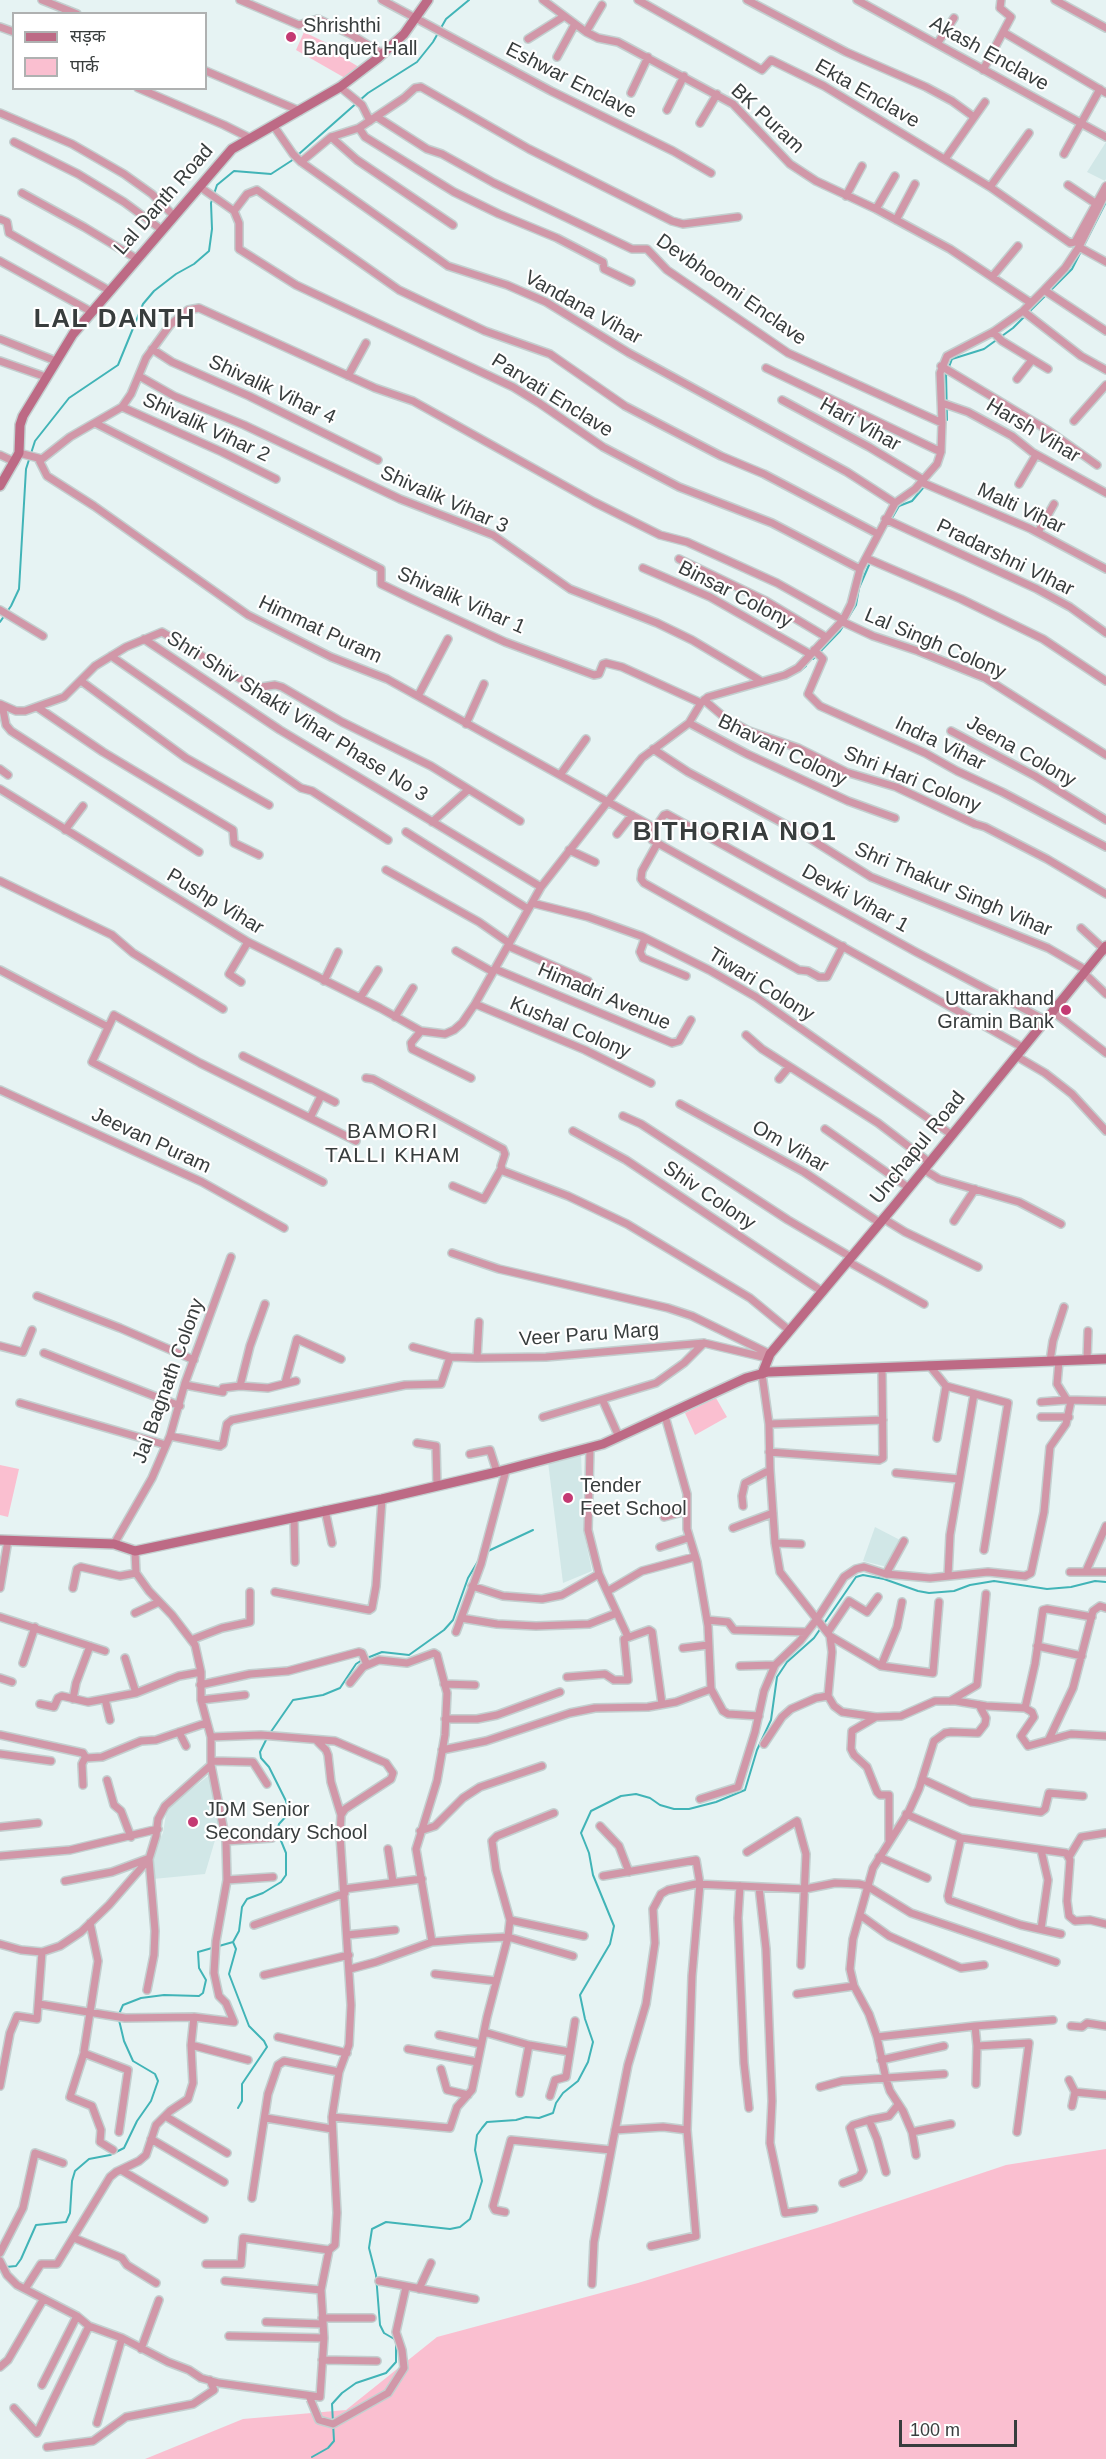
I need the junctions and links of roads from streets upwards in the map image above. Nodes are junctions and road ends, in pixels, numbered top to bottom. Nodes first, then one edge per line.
1 (42, 0) edge
2 (240, 0) edge
3 (381, 0) edge
4 (428, 0) edge
5 (543, 0) edge
6 (638, 0) edge
7 (747, 0) edge
8 (857, 0) edge
9 (1001, 0) edge
10 (1055, 0) edge
11 (602, 5) dead end
12 (71, 12) edge
13 (563, 17) junction
14 (417, 18) junction
15 (954, 18) dead end
16 (575, 24) junction
17 (1106, 28) edge
18 (586, 32) junction
19 (1004, 32) junction
20 (528, 39) dead end
21 (937, 44) junction
22 (383, 54) junction
23 (557, 57) dead end
24 (648, 57) junction
25 (983, 70) junction
26 (207, 71) edge
27 (684, 76) junction
28 (340, 87) junction
29 (143, 90) edge
30 (1103, 91) edge
31 (631, 93) dead end
32 (717, 94) junction
33 (985, 102) dead end
34 (667, 110) dead end
35 (300, 111) junction
36 (0, 113) edge
37 (974, 117) junction
38 (374, 119) junction
39 (700, 123) dead end
40 (1081, 123) junction
41 (273, 125) junction
42 (358, 128) junction
43 (1029, 133) dead end
44 (331, 137) junction
45 (1106, 137) edge
46 (250, 138) junction
47 (14, 142) dead end
48 (1064, 154) dead end
49 (297, 159) junction
50 (945, 159) junction
51 (862, 166) dead end
52 (711, 173) dead end
53 (895, 177) dead end
54 (915, 184) dead end
55 (1068, 185) dead end
56 (1106, 186) edge
57 (990, 187) junction
58 (203, 189) junction
59 (1106, 192) edge
60 (22, 193) dead end
61 (846, 196) junction
62 (1095, 203) junction
63 (876, 209) junction
64 (234, 211) junction
65 (174, 216) junction
66 (738, 217) dead end
67 (0, 219) edge
68 (896, 220) junction
69 (453, 225) dead end
70 (162, 230) junction
71 (1018, 246) dead end
72 (1080, 247) junction
73 (137, 259) junction
74 (0, 261) edge
75 (1106, 262) edge
76 (992, 277) junction
77 (631, 282) dead end
78 (110, 291) junction
79 (1046, 293) junction
80 (1031, 303) junction
81 (92, 312) junction
82 (1026, 313) junction
83 (1106, 331) edge
84 (997, 337) junction
85 (0, 339) edge
86 (366, 343) dead end
87 (152, 349) junction
88 (0, 360) edge
89 (1032, 360) junction
90 (56, 361) junction
91 (766, 368) dead end
92 (945, 368) junction
93 (1048, 369) dead end
94 (1106, 370) edge
95 (139, 376) junction
96 (348, 376) junction
97 (46, 377) junction
98 (1017, 379) dead end
99 (1106, 385) edge
100 (782, 400) dead end
101 (946, 404) junction
102 (122, 406) junction
103 (1074, 421) dead end
104 (95, 423) junction
105 (942, 423) junction
106 (941, 452) junction
107 (22, 454) junction
108 (1036, 454) junction
109 (0, 455) edge
110 (37, 459) junction
111 (378, 460) dead end
112 (15, 462) junction
113 (1097, 465) dead end
114 (276, 479) dead end
115 (922, 480) junction
116 (1019, 484) dead end
117 (0, 486) edge
118 (1106, 493) edge
119 (895, 503) junction
120 (1054, 504) dead end
121 (885, 519) junction
122 (1038, 532) junction
123 (878, 534) junction
124 (866, 558) junction
125 (679, 559) dead end
126 (643, 568) dead end
127 (860, 569) junction
128 (1106, 569) edge
129 (1, 610) edge
130 (844, 622) junction
131 (1106, 633) edge
132 (43, 636) dead end
133 (826, 637) junction
134 (144, 639) junction
135 (448, 639) dead end
136 (816, 653) junction
137 (111, 656) junction
138 (81, 681) junction
139 (761, 681) junction
140 (1106, 681) edge
141 (484, 684) dead end
142 (418, 696) junction
143 (702, 701) junction
144 (1, 705) edge
145 (37, 707) junction
146 (689, 723) junction
147 (466, 724) junction
148 (951, 731) dead end
149 (586, 739) dead end
150 (653, 749) junction
151 (1106, 755) edge
152 (0, 769) edge
153 (8, 775) dead end
154 (560, 775) junction
155 (0, 789) edge
156 (468, 790) junction
157 (608, 802) junction
158 (82, 806) dead end
159 (269, 806) dead end
160 (632, 815) junction
161 (895, 818) dead end
162 (1106, 820) edge
163 (520, 821) dead end
164 (432, 822) junction
165 (655, 828) junction
166 (65, 830) junction
167 (406, 832) dead end
168 (617, 834) dead end
169 (388, 840) dead end
170 (657, 844) junction
171 (1106, 847) edge
172 (569, 850) junction
173 (199, 852) dead end
174 (259, 855) dead end
175 (595, 862) dead end
176 (386, 870) dead end
177 (0, 881) edge
178 (541, 887) junction
179 (1106, 894) edge
180 (530, 906) junction
181 (1081, 928) dead end
182 (645, 938) junction
183 (248, 942) junction
184 (509, 944) junction
185 (843, 946) junction
186 (1105, 949) edge
187 (456, 951) dead end
188 (338, 952) dead end
189 (0, 970) edge
190 (378, 970) dead end
191 (494, 971) junction
192 (1085, 971) junction
193 (686, 976) dead end
194 (324, 981) junction
195 (588, 981) dead end
196 (241, 982) dead end
197 (413, 988) dead end
198 (1106, 994) edge
199 (360, 998) junction
200 (475, 1004) junction
201 (223, 1009) dead end
202 (1052, 1011) junction
203 (395, 1017) junction
204 (691, 1020) dead end
205 (1045, 1020) junction
206 (108, 1027) junction
207 (421, 1032) junction
208 (746, 1035) dead end
209 (1022, 1047) junction
210 (1106, 1053) edge
211 (243, 1056) dead end
212 (1016, 1056) junction
213 (789, 1066) junction
214 (366, 1078) dead end
215 (471, 1078) dead end
216 (779, 1080) dead end
217 (651, 1083) dead end
218 (0, 1090) edge
219 (321, 1096) junction
220 (335, 1102) dead end
221 (680, 1104) dead end
222 (623, 1116) dead end
223 (310, 1118) junction
224 (825, 1129) dead end
225 (573, 1131) dead end
226 (1106, 1131) edge
227 (952, 1135) junction
228 (356, 1141) dead end
229 (926, 1165) junction
230 (501, 1169) junction
231 (323, 1182) dead end
232 (453, 1186) dead end
233 (909, 1188) junction
234 (975, 1189) junction
235 (882, 1221) junction
236 (954, 1221) dead end
237 (1061, 1224) dead end
238 (284, 1228) dead end
239 (452, 1253) dead end
240 (231, 1257) dead end
241 (849, 1259) junction
242 (978, 1267) dead end
243 (823, 1292) junction
244 (37, 1296) dead end
245 (265, 1304) dead end
246 (924, 1304) dead end
247 (1064, 1307) dead end
248 (479, 1323) dead end
249 (32, 1330) dead end
250 (790, 1331) junction
251 (1088, 1331) dead end
252 (704, 1343) junction
253 (0, 1346) edge
254 (413, 1347) dead end
255 (44, 1353) dead end
256 (769, 1356) junction
257 (450, 1357) junction
258 (477, 1358) junction
259 (341, 1359) dead end
260 (1106, 1359) edge
261 (194, 1360) junction
262 (1087, 1360) junction
263 (1055, 1361) junction
264 (929, 1365) junction
265 (882, 1367) junction
266 (762, 1374) junction
267 (296, 1381) dead end
268 (285, 1383) junction
269 (185, 1385) junction
270 (240, 1386) junction
271 (946, 1386) junction
272 (974, 1394) junction
273 (1069, 1400) junction
274 (603, 1401) junction
275 (1106, 1401) edge
276 (1041, 1402) dead end
277 (20, 1403) dead end
278 (180, 1406) junction
279 (665, 1416) junction
280 (1041, 1417) dead end
281 (1069, 1417) junction
282 (543, 1418) dead end
283 (883, 1420) junction
284 (769, 1424) junction
285 (170, 1436) junction
286 (619, 1437) junction
287 (937, 1438) dead end
288 (417, 1443) dead end
289 (166, 1445) junction
290 (590, 1448) junction
291 (769, 1452) junction
292 (471, 1454) dead end
293 (770, 1470) junction
294 (501, 1471) junction
295 (896, 1473) dead end
296 (959, 1479) junction
297 (437, 1486) junction
298 (382, 1499) junction
299 (743, 1506) dead end
300 (325, 1510) junction
301 (686, 1511) junction
302 (773, 1513) junction
303 (294, 1517) junction
304 (664, 1517) dead end
305 (1106, 1526) edge
306 (733, 1528) dead end
307 (688, 1538) junction
308 (4, 1540) edge
309 (904, 1541) dead end
310 (1102, 1542) edge
311 (332, 1543) dead end
312 (775, 1543) junction
313 (114, 1544) junction
314 (801, 1544) dead end
315 (660, 1547) dead end
316 (984, 1550) dead end
317 (135, 1551) junction
318 (694, 1557) junction
319 (295, 1562) dead end
320 (1086, 1571) junction
321 (1070, 1572) dead end
322 (1106, 1572) edge
323 (136, 1573) junction
324 (599, 1574) junction
325 (886, 1574) junction
326 (948, 1576) junction
327 (472, 1586) junction
328 (73, 1587) dead end
329 (0, 1588) edge
330 (608, 1591) junction
331 (250, 1592) dead end
332 (275, 1592) dead end
333 (986, 1594) dead end
334 (878, 1597) dead end
335 (159, 1602) junction
336 (902, 1602) dead end
337 (939, 1602) dead end
338 (1106, 1608) edge
339 (135, 1612) dead end
340 (617, 1613) junction
341 (0, 1617) edge
342 (1092, 1617) junction
343 (461, 1618) junction
344 (707, 1620) junction
345 (35, 1627) junction
346 (824, 1628) junction
347 (456, 1632) dead end
348 (806, 1632) junction
349 (628, 1637) junction
350 (191, 1640) junction
351 (708, 1645) junction
352 (90, 1646) junction
353 (1037, 1646) junction
354 (683, 1648) dead end
355 (105, 1651) dead end
356 (1082, 1656) junction
357 (125, 1658) dead end
358 (366, 1661) junction
359 (23, 1663) dead end
360 (775, 1665) junction
361 (740, 1666) dead end
362 (881, 1666) junction
363 (201, 1672) junction
364 (567, 1677) dead end
365 (0, 1678) edge
366 (12, 1682) dead end
367 (350, 1683) dead end
368 (444, 1684) junction
369 (200, 1685) junction
370 (475, 1685) dead end
371 (711, 1689) junction
372 (560, 1692) dead end
373 (136, 1693) junction
374 (245, 1695) dead end
375 (828, 1696) junction
376 (73, 1699) junction
377 (105, 1699) junction
378 (201, 1700) junction
379 (950, 1701) junction
380 (40, 1704) dead end
381 (662, 1704) junction
382 (979, 1705) junction
383 (1025, 1708) junction
384 (759, 1716) junction
385 (876, 1717) junction
386 (445, 1719) junction
387 (110, 1720) dead end
388 (206, 1723) junction
389 (179, 1732) junction
390 (0, 1735) edge
391 (1106, 1736) edge
392 (211, 1737) junction
393 (316, 1739) junction
394 (1049, 1739) junction
395 (764, 1744) dead end
396 (186, 1746) dead end
397 (442, 1750) junction
398 (0, 1754) edge
399 (85, 1758) junction
400 (51, 1761) dead end
401 (212, 1763) junction
402 (542, 1766) dead end
403 (922, 1779) junction
404 (107, 1780) dead end
405 (267, 1784) dead end
406 (83, 1785) dead end
407 (1083, 1796) dead end
408 (700, 1799) dead end
409 (554, 1813) dead end
410 (906, 1814) junction
411 (340, 1815) junction
412 (38, 1823) dead end
413 (600, 1826) dead end
414 (0, 1827) edge
415 (158, 1829) junction
416 (420, 1831) junction
417 (1106, 1833) edge
418 (131, 1836) junction
419 (272, 1838) dead end
420 (961, 1838) junction
421 (889, 1840) junction
422 (226, 1841) junction
423 (388, 1849) dead end
424 (1041, 1850) junction
425 (747, 1852) dead end
426 (0, 1856) edge
427 (879, 1857) junction
428 (1069, 1857) junction
429 (149, 1859) junction
430 (629, 1872) junction
431 (603, 1876) dead end
432 (273, 1877) dead end
433 (927, 1878) dead end
434 (422, 1879) junction
435 (226, 1880) junction
436 (65, 1881) dead end
437 (393, 1882) junction
438 (700, 1884) junction
439 (740, 1886) junction
440 (867, 1886) junction
441 (759, 1887) junction
442 (805, 1889) junction
443 (345, 1891) junction
444 (860, 1915) junction
445 (510, 1920) junction
446 (90, 1923) junction
447 (1106, 1924) edge
448 (254, 1925) dead end
449 (1041, 1929) junction
450 (395, 1930) dead end
451 (1061, 1934) dead end
452 (347, 1935) junction
453 (584, 1936) dead end
454 (508, 1937) junction
455 (432, 1942) junction
456 (0, 1944) edge
457 (42, 1952) junction
458 (349, 1955) junction
459 (573, 1956) dead end
460 (1056, 1962) dead end
461 (801, 1965) dead end
462 (984, 1965) dead end
463 (350, 1969) junction
464 (435, 1974) dead end
465 (264, 1975) dead end
466 (496, 1982) junction
467 (854, 1986) junction
468 (147, 1990) dead end
469 (797, 1994) dead end
470 (39, 2004) junction
471 (91, 2012) junction
472 (194, 2016) junction
473 (1053, 2020) dead end
474 (575, 2021) dead end
475 (975, 2026) junction
476 (1071, 2026) dead end
477 (1106, 2026) edge
478 (484, 2032) junction
479 (439, 2035) dead end
480 (278, 2037) dead end
481 (877, 2037) junction
482 (481, 2044) junction
483 (191, 2045) junction
484 (528, 2045) junction
485 (944, 2046) dead end
486 (977, 2046) junction
487 (408, 2049) dead end
488 (570, 2052) junction
489 (84, 2053) junction
490 (347, 2053) junction
491 (248, 2060) dead end
492 (881, 2060) junction
493 (477, 2062) junction
494 (441, 2069) dead end
495 (339, 2072) junction
496 (944, 2074) dead end
497 (886, 2079) junction
498 (1070, 2080) dead end
499 (976, 2084) dead end
500 (0, 2086) edge
501 (820, 2087) dead end
502 (520, 2092) dead end
503 (1075, 2092) junction
504 (468, 2095) junction
505 (1106, 2095) edge
506 (550, 2096) dead end
507 (898, 2105) junction
508 (1072, 2106) dead end
509 (749, 2108) dead end
510 (165, 2116) junction
511 (332, 2117) junction
512 (266, 2118) junction
513 (869, 2120) junction
514 (951, 2124) dead end
515 (332, 2129) junction
516 (615, 2130) junction
517 (687, 2130) junction
518 (119, 2132) dead end
519 (912, 2132) junction
520 (1017, 2132) dead end
521 (151, 2139) junction
522 (114, 2150) dead end
523 (611, 2150) junction
524 (227, 2153) dead end
525 (916, 2155) dead end
526 (63, 2163) dead end
527 (121, 2170) junction
528 (886, 2172) dead end
529 (224, 2182) dead end
530 (843, 2183) dead end
531 (252, 2198) dead end
532 (814, 2209) dead end
533 (505, 2212) dead end
534 (204, 2219) dead end
535 (74, 2238) junction
536 (651, 2246) dead end
537 (329, 2250) junction
538 (0, 2253) edge
539 (1, 2263) edge
540 (431, 2263) dead end
541 (206, 2264) dead end
542 (225, 2281) dead end
543 (379, 2281) dead end
544 (156, 2283) dead end
545 (592, 2283) dead end
546 (406, 2287) junction
547 (25, 2289) junction
548 (419, 2289) junction
549 (321, 2290) junction
550 (43, 2300) junction
551 (159, 2300) dead end
552 (475, 2300) dead end
553 (77, 2316) junction
554 (372, 2318) dead end
555 (322, 2321) junction
556 (267, 2322) dead end
557 (89, 2326) junction
558 (229, 2336) dead end
559 (123, 2338) junction
560 (324, 2338) junction
561 (141, 2349) junction
562 (322, 2360) junction
563 (377, 2361) dead end
564 (0, 2367) edge
565 (210, 2380) junction
566 (42, 2385) dead end
567 (309, 2396) junction
568 (14, 2408) dead end
569 (97, 2423) dead end
570 (47, 2447) dead end

1 - 12 street
2 - 22 street
3 - 14 street, Eshwar Enclave
4 - 14 street, Lal Danth Road
5 - 13 street, BK Puram
6 - 50 street, Ekta Enclave
7 - 37 street
8 - 21 street, Akash Enclave
9 - 19 street
10 - 17 street
11 - 18 street
13 - 16 street, BK Puram
13 - 20 street
14 - 22 street, Lal Danth Road
14 - 52 street, Eshwar Enclave
15 - 21 street
16 - 18 street, BK Puram
16 - 23 street
18 - 24 street, BK Puram
19 - 25 street
19 - 30 street
21 - 25 street, Akash Enclave
22 - 28 street, Lal Danth Road
24 - 27 street, BK Puram
24 - 31 street
25 - 40 street, Akash Enclave
26 - 35 street
27 - 32 street, BK Puram
27 - 34 street
28 - 35 street, Lal Danth Road
28 - 38 street
29 - 46 street
30 - 40 street
32 - 39 street
32 - 61 street, BK Puram
33 - 37 street
35 - 41 street, Lal Danth Road
36 - 65 street
37 - 50 street
38 - 42 street
38 - 66 street
38 - 105 street, Devbhoomi Enclave
40 - 45 street, Akash Enclave
40 - 48 street
41 - 46 street, Lal Danth Road
41 - 49 street, Vandana Vihar
42 - 44 street
42 - 77 street
43 - 57 street
44 - 49 street
44 - 69 street
46 - 58 street, Lal Danth Road
47 - 70 street
49 - 119 street, Vandana Vihar
50 - 57 street, Ekta Enclave
51 - 61 street
53 - 63 street
54 - 68 street
55 - 62 street
56 - 62 street
57 - 72 street, Ekta Enclave
58 - 64 street
58 - 65 street, Lal Danth Road
59 - 72 street
60 - 73 street
61 - 63 street, BK Puram
62 - 72 street
63 - 68 street, BK Puram
64 - 123 street
64 - 127 street, Parvati Enclave
65 - 70 street, Lal Danth Road
67 - 78 street
68 - 76 street, BK Puram
70 - 73 street, Lal Danth Road
71 - 76 street
72 - 75 street, Ekta Enclave
72 - 79 street
73 - 78 street, Lal Danth Road
74 - 81 street
76 - 80 street, BK Puram
78 - 81 street, Lal Danth Road
79 - 80 street
79 - 83 street
80 - 82 street
81 - 90 street, Lal Danth Road
82 - 84 street
82 - 94 street
84 - 89 street
84 - 92 street
85 - 90 street
86 - 96 street
87 - 95 street
87 - 96 street, Lal Singh Colony
87 - 111 street, Shivalik Vihar 4
88 - 97 street
89 - 93 street
89 - 98 street
90 - 97 street, Lal Danth Road
91 - 106 street
92 - 101 street
92 - 113 street
95 - 102 street
95 - 139 street, Shivalik Vihar 3
96 - 130 street, Lal Singh Colony
97 - 107 street, Lal Danth Road
99 - 103 street
100 - 115 street, Hari Vihar
101 - 105 street
101 - 108 street, Harsh Vihar
102 - 104 street
102 - 114 street, Shivalik Vihar 2
104 - 110 street
104 - 143 street, Shivalik Vihar 1
105 - 106 street
106 - 115 street
107 - 110 street
107 - 112 street, Lal Danth Road
108 - 116 street
108 - 118 street, Harsh Vihar
109 - 112 street
110 - 142 street, Himmat Puram
112 - 117 street, Lal Danth Road
115 - 119 street
115 - 122 street, Malti Vihar
119 - 121 street
120 - 122 street
121 - 123 street
121 - 131 street, Pradarshni VIhar
122 - 128 street, Malti Vihar
123 - 124 street
124 - 127 street
124 - 140 street
125 - 133 street
126 - 136 street, Binsar Colony
127 - 130 street
129 - 132 street
130 - 133 street
130 - 151 street, Lal Singh Colony
133 - 136 street
134 - 137 street
134 - 156 street
134 - 164 street, Shri Shiv Shakti Vihar Phase No 3
135 - 142 street
136 - 139 street
136 - 171 street, Indra Vihar
137 - 138 street
137 - 169 street
138 - 145 street
138 - 159 street
139 - 143 street
141 - 147 street
142 - 147 street, Himmat Puram
143 - 146 street
143 - 179 street, Shri Hari Colony
144 - 145 street
144 - 173 street
145 - 174 street
146 - 150 street
146 - 161 street, Bhavani Colony
147 - 154 street, Himmat Puram
148 - 162 street, Jeena Colony
149 - 154 street
150 - 157 street
150 - 192 street, Shri Thakur Singh Vihar
152 - 153 street
154 - 157 street, Himmat Puram
155 - 166 street, Pushp Vihar
156 - 163 street
156 - 164 street
157 - 160 street, Himmat Puram
157 - 172 street
158 - 166 street
160 - 165 street, Himmat Puram
160 - 168 street
164 - 178 street, Shri Shiv Shakti Vihar Phase No 3
165 - 170 street
165 - 205 street, Devki Vihar 1
166 - 183 street, Pushp Vihar
167 - 180 street, Tiwari Colony
170 - 185 street
170 - 185 street
172 - 175 street
172 - 178 street
176 - 184 street
177 - 201 street
178 - 180 street
180 - 182 street, Tiwari Colony
180 - 184 street
181 - 186 street
182 - 193 street
182 - 227 street, Tiwari Colony
183 - 194 street, Pushp Vihar
183 - 196 street
184 - 191 street
184 - 195 street
185 - 209 street
186 - 192 street, Unchapul Road
187 - 191 street
188 - 194 street
189 - 206 street
190 - 199 street
191 - 200 street
191 - 204 street, Himadri Avenue
192 - 198 street, Shri Thakur Singh Vihar
192 - 202 street, Unchapul Road
194 - 199 street, Pushp Vihar
197 - 203 street
199 - 203 street, Pushp Vihar
200 - 207 street
200 - 217 street, Kushal Colony
202 - 205 street, Unchapul Road
202 - 210 street
203 - 207 street, Pushp Vihar
205 - 209 street, Unchapul Road
206 - 223 street
206 - 231 street
207 - 215 street
208 - 213 street
209 - 212 street, Unchapul Road
211 - 219 street
212 - 226 street
212 - 227 street, Unchapul Road
213 - 216 street
213 - 229 street
214 - 230 street
218 - 238 street, Jeevan Puram
219 - 220 street
219 - 223 street
221 - 235 street, Om Vihar
222 - 241 street
223 - 228 street
224 - 233 street
225 - 243 street, Shiv Colony
227 - 229 street, Unchapul Road
229 - 233 street, Unchapul Road
229 - 234 street
230 - 232 street
230 - 250 street
233 - 235 street, Unchapul Road
234 - 236 street
234 - 237 street
235 - 241 street, Unchapul Road
235 - 242 street, Om Vihar
239 - 256 street
240 - 261 street, Jai Bagnath Colony
241 - 243 street, Unchapul Road
241 - 246 street
243 - 250 street, Unchapul Road
244 - 261 street
245 - 270 street
247 - 263 street
248 - 258 street
249 - 253 street
250 - 256 street, Unchapul Road
251 - 262 street
252 - 256 street, Veer Paru Marg
252 - 258 street, Veer Paru Marg
252 - 274 street
254 - 257 street, Veer Paru Marg
255 - 278 street
256 - 266 street, Unchapul Road
257 - 258 street, Veer Paru Marg
257 - 285 street
259 - 268 street
260 - 262 street
261 - 269 street, Jai Bagnath Colony
262 - 263 street
263 - 264 street
263 - 273 street
264 - 265 street
264 - 271 street
265 - 266 street
265 - 283 street
266 - 279 street
266 - 284 street
267 - 268 street
268 - 270 street
269 - 270 street
269 - 278 street, Jai Bagnath Colony
271 - 272 street
271 - 287 street
272 - 296 street
272 - 316 street
273 - 275 street
273 - 276 street
273 - 281 street
274 - 282 street
274 - 286 street
277 - 289 street
278 - 285 street, Jai Bagnath Colony
279 - 286 street
279 - 301 street
280 - 281 street
281 - 326 street
283 - 284 street
283 - 291 street
284 - 291 street
285 - 289 street, Jai Bagnath Colony
286 - 290 street
288 - 297 street
289 - 313 street, Jai Bagnath Colony
290 - 294 street
290 - 324 street
291 - 293 street
292 - 294 street
293 - 299 street
293 - 302 street
294 - 297 street
294 - 327 street
295 - 296 street
296 - 326 street
297 - 298 street
298 - 300 street
298 - 332 street
300 - 303 street
300 - 311 street
301 - 304 street
301 - 307 street
302 - 306 street
302 - 312 street
303 - 317 street
303 - 319 street
305 - 310 street
307 - 315 street
307 - 318 street
308 - 313 street
308 - 329 street
309 - 325 street
310 - 320 street
312 - 314 street
312 - 346 street
313 - 317 street
317 - 323 street
318 - 330 street
318 - 344 street
320 - 321 street
320 - 322 street
323 - 328 street
323 - 335 street
324 - 327 street
324 - 330 street
325 - 326 street
325 - 346 street
327 - 343 street
330 - 340 street
331 - 350 street
333 - 379 street
334 - 346 street
335 - 339 street
335 - 350 street
336 - 362 street
337 - 362 street
338 - 342 street
340 - 343 street
340 - 349 street
341 - 345 street
342 - 353 street
342 - 356 street
343 - 347 street
344 - 348 street
344 - 351 street
345 - 352 street
345 - 359 street
346 - 348 street
346 - 362 street
346 - 375 street
348 - 360 street
349 - 364 street
349 - 381 street
350 - 363 street
351 - 354 street
351 - 371 street
352 - 355 street
352 - 376 street
353 - 356 street
353 - 383 street
356 - 394 street
357 - 373 street
358 - 367 street
358 - 368 street
358 - 369 street
360 - 361 street
360 - 384 street
363 - 369 street
363 - 373 street
365 - 366 street
368 - 370 street
368 - 386 street
369 - 378 street
371 - 381 street
371 - 384 street
372 - 386 street
373 - 377 street
374 - 378 street
375 - 385 street
375 - 395 street
376 - 377 street
376 - 380 street
377 - 387 street
378 - 388 street
379 - 382 street
379 - 385 street
381 - 397 street
382 - 383 street
382 - 403 street
383 - 394 street
384 - 408 street
385 - 421 street
386 - 397 street
388 - 389 street
388 - 392 street
389 - 396 street
389 - 399 street
390 - 399 street
391 - 394 street
392 - 393 street
392 - 401 street
393 - 411 street
393 - 411 street
397 - 416 street
398 - 400 street
399 - 406 street
401 - 405 street
401 - 415 street
401 - 422 street
402 - 416 street
403 - 407 street
403 - 410 street
404 - 418 street
409 - 445 street
410 - 420 street
410 - 421 street
411 - 443 street
412 - 414 street
413 - 430 street
415 - 418 street
415 - 429 street
416 - 434 street
417 - 428 street
418 - 426 street
419 - 422 street
420 - 424 street
420 - 449 street
421 - 427 street
422 - 435 street
423 - 437 street
424 - 428 street
424 - 449 street
425 - 442 street
427 - 433 street
427 - 440 street
428 - 447 street
429 - 436 street
429 - 446 street
429 - 468 street
430 - 431 street
430 - 438 street
432 - 435 street
434 - 437 street
434 - 455 street
435 - 472 street
437 - 443 street
438 - 439 street
438 - 516 street
438 - 517 street
439 - 441 street
439 - 509 street
440 - 442 street
440 - 444 street
440 - 460 street
441 - 442 street
441 - 532 street
442 - 461 street
443 - 448 street
443 - 452 street
444 - 462 street
444 - 467 street
445 - 453 street
445 - 454 street
446 - 457 street
446 - 471 street
449 - 451 street
450 - 452 street
452 - 458 street
454 - 455 street
454 - 459 street
454 - 466 street
455 - 463 street
456 - 457 street
457 - 470 street
458 - 463 street
458 - 465 street
463 - 490 street
464 - 466 street
466 - 478 street
467 - 469 street
467 - 481 street
470 - 471 street
470 - 500 street
471 - 472 street
471 - 489 street
472 - 483 street
473 - 475 street
474 - 488 street
475 - 481 street
475 - 486 street
476 - 477 street
478 - 482 street
478 - 484 street
479 - 482 street
480 - 490 street
481 - 492 street
482 - 493 street
483 - 491 street
483 - 510 street
484 - 488 street
484 - 502 street
485 - 492 street
486 - 499 street
486 - 520 street
487 - 493 street
488 - 506 street
489 - 518 street
489 - 522 street
490 - 495 street
492 - 497 street
493 - 504 street
494 - 504 street
495 - 511 street
495 - 512 street
496 - 497 street
497 - 501 street
497 - 507 street
498 - 503 street
503 - 505 street
503 - 508 street
504 - 511 street
507 - 513 street
507 - 519 street
510 - 521 street
510 - 524 street
511 - 515 street
512 - 515 street
512 - 531 street
513 - 528 street
513 - 530 street
514 - 519 street
515 - 537 street
516 - 517 street
516 - 523 street
517 - 536 street
519 - 525 street
521 - 527 street
521 - 529 street
523 - 533 street
523 - 545 street
526 - 538 street
527 - 534 street
527 - 535 street
535 - 544 street
535 - 547 street
537 - 541 street
537 - 549 street
539 - 547 street
540 - 548 street
542 - 549 street
543 - 546 street
546 - 548 street
546 - 567 street
547 - 550 street
548 - 552 street
549 - 555 street
550 - 553 street
550 - 564 street
551 - 561 street
553 - 557 street
553 - 566 street
554 - 555 street
555 - 556 street
555 - 560 street
557 - 559 street
557 - 568 street
558 - 560 street
559 - 561 street
559 - 569 street
560 - 562 street
561 - 565 street
562 - 563 street
562 - 567 street
565 - 567 street
565 - 570 street

